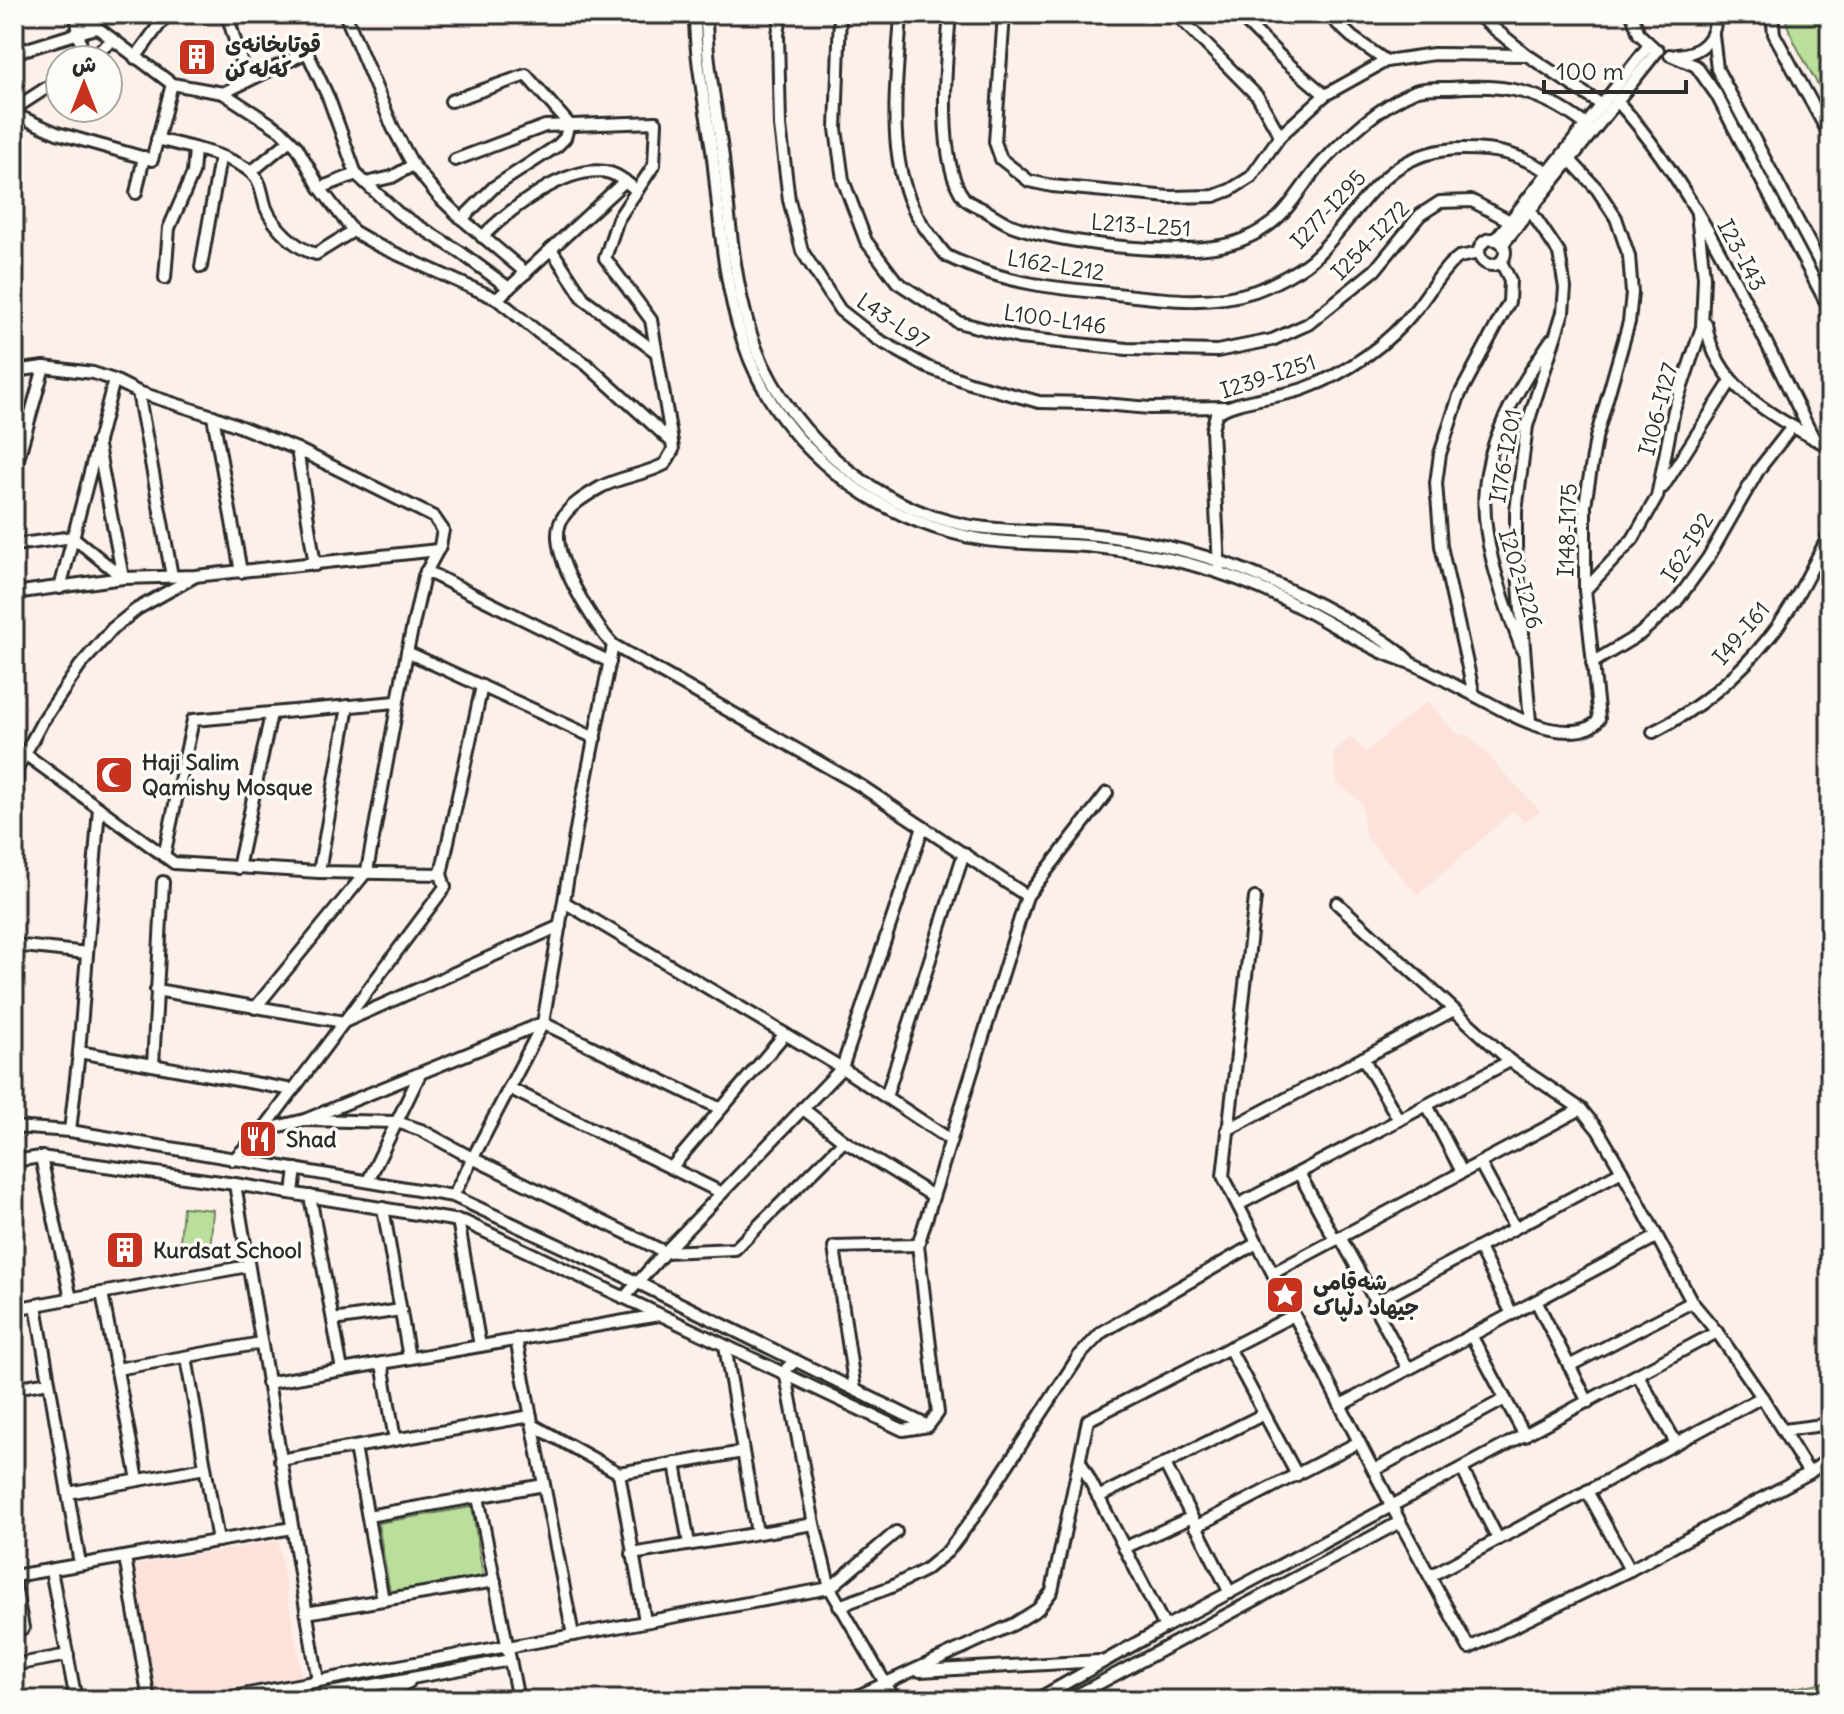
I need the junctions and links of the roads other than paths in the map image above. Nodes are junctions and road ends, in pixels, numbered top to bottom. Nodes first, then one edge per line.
1 (78, 14) edge
2 (227, 14) edge
3 (345, 14) edge
4 (695, 14) edge
5 (706, 14) edge
6 (781, 14) edge
7 (840, 14) edge
8 (901, 14) edge
9 (950, 14) edge
10 (1004, 14) edge
11 (1176, 14) edge
12 (1238, 14) edge
13 (1327, 14) edge
14 (1476, 14) edge
15 (1632, 14) edge
16 (1715, 14) edge
17 (1772, 14) edge
18 (169, 15) edge
19 (95, 28) junction
20 (79, 33) junction
21 (1713, 35) junction
22 (112, 41) junction
23 (81, 44) edge
24 (108, 44) edge
25 (1653, 48) junction
26 (14, 53) edge
27 (1527, 55) junction
28 (1670, 55) junction
29 (135, 58) junction
30 (1386, 61) junction
31 (247, 81) junction
32 (172, 84) junction
33 (44, 90) edge
34 (223, 93) junction
35 (1325, 95) junction
36 (451, 101) dead end
37 (1617, 101) junction
38 (1602, 105) junction
39 (14, 112) edge
40 (569, 124) junction
41 (1586, 125) junction
42 (1280, 136) junction
43 (1830, 136) edge
44 (157, 139) junction
45 (290, 140) junction
46 (195, 149) junction
47 (144, 157) junction
48 (220, 158) junction
49 (455, 160) dead end
50 (1570, 160) junction
51 (413, 165) junction
52 (251, 172) junction
53 (1549, 172) junction
54 (356, 174) junction
55 (625, 181) junction
56 (366, 183) junction
57 (320, 188) junction
58 (637, 191) junction
59 (136, 193) dead end
60 (1530, 210) junction
61 (1697, 214) junction
62 (462, 219) junction
63 (1510, 221) junction
64 (353, 231) junction
65 (482, 237) junction
66 (727, 240) junction
67 (1499, 242) junction
68 (551, 249) junction
69 (1479, 253) junction
70 (1501, 262) junction
71 (201, 267) dead end
72 (526, 273) junction
73 (165, 278) dead end
74 (1830, 282) edge
75 (509, 288) junction
76 (497, 299) junction
77 (1178, 300) joint
78 (1829, 310) edge
79 (1704, 314) junction
80 (1557, 332) junction
81 (1217, 351) joint
82 (656, 352) junction
83 (44, 367) junction
84 (14, 371) edge
85 (114, 380) junction
86 (1731, 381) junction
87 (138, 392) junction
88 (1227, 407) junction
89 (213, 416) junction
90 (1792, 427) junction
91 (1814, 439) junction
92 (97, 441) junction
93 (672, 442) junction
94 (1830, 447) edge
95 (297, 449) junction
96 (14, 473) edge
97 (1657, 497) junction
98 (1830, 533) edge
99 (73, 537) junction
100 (14, 545) edge
101 (438, 550) junction
102 (315, 565) junction
103 (1219, 566) junction
104 (426, 571) junction
105 (241, 572) junction
106 (172, 576) junction
107 (195, 576) junction
108 (123, 578) junction
109 (60, 588) junction
110 (1585, 590) junction
111 (14, 602) edge
112 (613, 645) junction
113 (407, 652) junction
114 (610, 662) junction
115 (1526, 662) junction
116 (1592, 663) junction
117 (482, 686) junction
118 (1474, 695) junction
119 (396, 702) junction
120 (348, 706) junction
121 (271, 714) junction
122 (1530, 722) junction
123 (1653, 732) dead end
124 (595, 738) junction
125 (25, 754) junction
126 (16, 769) edge
127 (1107, 793) dead end
128 (99, 808) junction
129 (14, 816) edge
130 (923, 827) junction
131 (964, 853) junction
132 (164, 856) junction
133 (238, 868) junction
134 (367, 871) junction
135 (319, 872) junction
136 (441, 874) junction
137 (163, 882) dead end
138 (1027, 896) junction
139 (1255, 898) dead end
140 (564, 902) junction
141 (1337, 903) dead end
142 (560, 926) junction
143 (14, 945) edge
144 (87, 953) junction
145 (156, 990) junction
146 (255, 1008) junction
147 (1452, 1011) junction
148 (344, 1022) junction
149 (543, 1023) junction
150 (785, 1034) junction
151 (79, 1052) junction
152 (1363, 1058) junction
153 (1510, 1061) junction
154 (153, 1065) junction
155 (842, 1068) junction
156 (420, 1074) junction
157 (509, 1088) junction
158 (293, 1090) junction
159 (886, 1097) junction
160 (1427, 1105) junction
161 (802, 1108) junction
162 (721, 1109) junction
163 (1581, 1109) junction
164 (305, 1120) junction
165 (1399, 1120) junction
166 (397, 1122) junction
167 (14, 1127) edge
168 (263, 1130) junction
169 (1227, 1130) junction
170 (70, 1131) junction
171 (949, 1139) junction
172 (844, 1141) junction
173 (41, 1157) junction
174 (472, 1158) junction
175 (233, 1160) junction
176 (14, 1161) edge
177 (1480, 1163) junction
178 (671, 1168) junction
179 (296, 1169) junction
180 (1622, 1171) junction
181 (1462, 1172) junction
182 (1299, 1173) junction
183 (368, 1181) junction
184 (235, 1184) junction
185 (293, 1193) junction
186 (722, 1193) junction
187 (310, 1196) junction
188 (453, 1196) junction
189 (933, 1196) junction
190 (1238, 1205) junction
191 (383, 1208) junction
192 (458, 1220) junction
193 (1515, 1228) junction
194 (1656, 1237) junction
195 (1337, 1239) junction
196 (1257, 1243) junction
197 (918, 1245) junction
198 (1479, 1248) junction
199 (665, 1252) junction
200 (248, 1266) junction
201 (1273, 1273) junction
202 (636, 1282) junction
203 (102, 1293) junction
204 (624, 1298) junction
205 (71, 1299) junction
206 (1536, 1301) junction
207 (1376, 1302) junction
208 (1692, 1302) junction
209 (36, 1305) junction
210 (14, 1309) edge
211 (401, 1310) junction
212 (1512, 1314) junction
213 (659, 1315) junction
214 (1294, 1315) junction
215 (333, 1320) junction
216 (1717, 1332) junction
217 (1471, 1335) junction
218 (516, 1339) junction
219 (261, 1343) junction
220 (480, 1346) junction
221 (725, 1346) junction
222 (1229, 1348) junction
223 (186, 1357) junction
224 (409, 1358) junction
225 (796, 1361) junction
226 (382, 1363) junction
227 (1569, 1366) junction
228 (117, 1369) junction
229 (1408, 1369) junction
230 (342, 1370) junction
231 (1638, 1375) junction
232 (786, 1376) junction
233 (49, 1382) junction
234 (267, 1383) junction
235 (14, 1388) edge
236 (855, 1390) junction
237 (1762, 1397) junction
238 (1505, 1399) junction
239 (1588, 1402) junction
240 (1341, 1405) junction
241 (1264, 1414) junction
242 (532, 1420) junction
243 (1830, 1424) edge
244 (928, 1426) junction
245 (1784, 1430) junction
246 (1525, 1436) junction
247 (395, 1440) junction
248 (1359, 1442) junction
249 (1676, 1443) junction
250 (355, 1447) junction
251 (743, 1452) junction
252 (1830, 1458) edge
253 (280, 1460) junction
254 (1080, 1461) junction
255 (675, 1463) junction
256 (1165, 1464) junction
257 (205, 1468) junction
258 (1462, 1469) junction
259 (1374, 1470) junction
260 (619, 1473) junction
261 (1809, 1473) junction
262 (1297, 1475) junction
263 (138, 1480) junction
264 (544, 1485) junction
265 (1587, 1491) junction
266 (68, 1493) junction
267 (478, 1497) junction
268 (1098, 1497) junction
269 (1393, 1507) junction
270 (368, 1516) junction
271 (1400, 1522) junction
272 (1193, 1523) junction
273 (814, 1524) junction
274 (292, 1528) junction
275 (896, 1532) dead end
276 (757, 1533) junction
277 (1498, 1539) junction
278 (218, 1541) junction
279 (689, 1544) junction
280 (1124, 1548) junction
281 (632, 1554) junction
282 (125, 1557) junction
283 (80, 1564) junction
284 (51, 1570) junction
285 (1630, 1570) junction
286 (1430, 1576) junction
287 (14, 1578) edge
288 (495, 1581) junction
289 (830, 1588) junction
290 (1230, 1593) junction
291 (383, 1600) junction
292 (839, 1606) junction
293 (306, 1613) junction
294 (645, 1621) junction
295 (1165, 1627) junction
296 (23, 1628) dead end
297 (573, 1635) junction
298 (507, 1646) junction
299 (68, 1655) junction
300 (510, 1660) junction
301 (1106, 1661) junction
302 (14, 1665) edge
303 (911, 1671) junction
304 (419, 1676) junction
305 (318, 1681) junction
306 (886, 1683) junction
307 (76, 1700) edge
308 (149, 1700) edge
309 (216, 1700) edge
310 (292, 1700) edge
311 (376, 1700) edge
312 (518, 1700) edge
313 (849, 1700) edge
314 (895, 1700) edge
315 (1036, 1700) edge
316 (1068, 1700) edge

1 - 19 street
1 - 20 street
2 - 31 street
3 - 51 street
4 - 66 street
5 - 66 street
6 - 88 street, L43-L97
7 - 81 street, L100-L146
8 - 77 street, L162-L212
9 - 41 street, L213-L251
10 - 42 street
11 - 42 street
12 - 35 street
13 - 30 street
14 - 27 street
15 - 25 street
16 - 21 street
17 - 43 street
18 - 29 street
19 - 20 street
19 - 22 street
20 - 23 street
20 - 26 street
21 - 28 street
21 - 74 street
22 - 24 street
22 - 29 street
25 - 28 street
25 - 37 street
25 - 38 street
27 - 30 street
27 - 38 street
28 - 78 street
29 - 32 street
30 - 35 street
31 - 34 street
31 - 54 street
32 - 34 street
32 - 44 street
33 - 39 street
34 - 45 street
35 - 42 street
36 - 40 street
37 - 50 street
37 - 61 street, I23-I43
38 - 41 street
39 - 47 street
40 - 49 street
40 - 58 street
40 - 62 street
41 - 53 street
44 - 46 street
44 - 47 street
45 - 52 street
45 - 57 street
46 - 48 street
46 - 73 street
47 - 59 street
48 - 52 street
48 - 71 street
50 - 60 street
50 - 110 street, I148-I175
51 - 56 street
51 - 62 street
52 - 64 street
53 - 63 street
53 - 77 street, I277-I295
54 - 56 street
54 - 57 street
55 - 58 street
55 - 65 street
55 - 68 street
56 - 75 street
57 - 64 street
58 - 82 street
60 - 67 street
60 - 80 street, I176-I201
61 - 79 street, I106-I127
61 - 91 street, I23-I43
62 - 65 street
63 - 67 street
63 - 81 street, I254-I272
64 - 76 street
65 - 72 street
66 - 103 street, I148-I175
67 - 69 street
67 - 70 street
68 - 72 street
68 - 82 street
69 - 70 street
69 - 88 street, I239-I251
70 - 118 street
72 - 75 street
75 - 76 street
76 - 93 street
79 - 86 street
79 - 97 street, I106-I127
80 - 115 street, I176-I201
80 - 115 street, I202-I226
82 - 93 street
83 - 84 street
83 - 85 street
83 - 96 street
85 - 87 street
85 - 92 street
86 - 90 street
86 - 97 street
87 - 89 street
87 - 106 street
88 - 103 street, I239-I251
89 - 95 street
89 - 105 street
90 - 91 street
90 - 116 street, I62-I92
91 - 94 street
92 - 99 street
92 - 108 street
93 - 112 street
95 - 101 street
95 - 102 street
97 - 110 street, I106-I127
98 - 123 street, I49-I61
99 - 100 street
99 - 108 street
99 - 109 street
101 - 102 street
101 - 104 street
102 - 105 street
103 - 118 street, I148-I175
104 - 113 street
104 - 114 street
105 - 107 street
106 - 107 street
106 - 108 street
107 - 125 street
108 - 109 street
109 - 111 street
110 - 116 street, I148-I175
112 - 114 street
112 - 130 street
113 - 117 street
113 - 119 street
114 - 124 street
115 - 122 street, I176-I201
116 - 122 street, I148-I175
117 - 124 street
117 - 136 street
118 - 122 street, I148-I175
119 - 120 street
119 - 134 street
120 - 121 street
120 - 135 street
121 - 132 street
121 - 133 street
124 - 140 street
125 - 126 street
125 - 128 street
126 - 129 street
127 - 138 street
128 - 132 street
128 - 144 street
130 - 131 street
130 - 155 street
131 - 138 street
131 - 159 street
132 - 133 street
133 - 135 street
134 - 135 street
134 - 136 street
134 - 146 street
136 - 148 street
137 - 145 street
138 - 171 street
139 - 169 street
140 - 142 street
140 - 150 street
141 - 147 street
142 - 148 street
142 - 149 street
143 - 144 street
144 - 151 street
145 - 146 street
145 - 154 street
146 - 148 street
147 - 152 street
147 - 153 street
148 - 158 street
149 - 156 street
149 - 157 street
149 - 162 street
150 - 155 street
150 - 162 street
151 - 154 street
151 - 170 street
152 - 165 street
152 - 169 street
153 - 160 street
153 - 163 street
154 - 158 street
155 - 159 street
155 - 161 street
156 - 164 street
156 - 166 street
157 - 174 street
157 - 178 street
158 - 168 street
159 - 171 street
160 - 165 street
160 - 181 street
161 - 172 street
161 - 186 street
162 - 178 street
163 - 177 street
163 - 180 street
164 - 166 street
164 - 168 street
165 - 182 street
166 - 174 street
166 - 183 street
167 - 170 street
168 - 175 street
169 - 190 street
170 - 175 street
171 - 189 street
172 - 189 street
172 - 199 street
173 - 176 street
173 - 184 street
173 - 205 street
174 - 188 street
174 - 199 street
175 - 179 street
177 - 181 street
177 - 193 street
178 - 186 street
179 - 183 street
179 - 185 street
180 - 193 street
180 - 194 street
181 - 195 street
182 - 190 street
182 - 195 street
183 - 188 street
184 - 185 street
184 - 200 street
185 - 187 street
186 - 199 street
187 - 191 street
187 - 215 street
188 - 202 street
189 - 197 street
190 - 196 street
191 - 192 street
191 - 211 street
192 - 204 street
192 - 220 street
193 - 198 street
194 - 206 street
194 - 208 street
195 - 201 street
195 - 207 street
196 - 201 street
196 - 292 street
197 - 236 street
197 - 244 street
198 - 207 street
198 - 212 street
199 - 202 street
200 - 203 street
200 - 219 street
201 - 214 street
202 - 204 street
202 - 225 street
203 - 205 street
203 - 228 street
204 - 213 street
205 - 209 street
206 - 212 street
206 - 227 street
207 - 229 street
208 - 216 street
208 - 227 street
209 - 210 street
209 - 233 street
211 - 215 street
211 - 224 street
212 - 217 street
213 - 218 street
213 - 221 street
214 - 222 street
214 - 240 street
215 - 230 street
216 - 231 street
216 - 237 street
217 - 229 street
217 - 238 street
218 - 220 street
218 - 242 street
219 - 223 street
219 - 234 street
220 - 224 street
221 - 232 street
221 - 251 street
222 - 241 street
222 - 254 street
223 - 228 street
223 - 257 street
224 - 226 street
225 - 232 street
225 - 236 street
226 - 230 street
226 - 247 street
227 - 239 street
228 - 263 street
229 - 240 street
230 - 234 street
231 - 239 street
231 - 249 street
232 - 244 street
232 - 273 street
233 - 235 street
233 - 266 street
234 - 253 street
236 - 244 street
237 - 245 street
237 - 249 street
238 - 246 street
238 - 259 street
239 - 246 street
240 - 248 street
241 - 256 street
241 - 262 street
242 - 247 street
242 - 260 street
242 - 264 street
243 - 245 street
245 - 261 street
246 - 258 street
247 - 250 street
248 - 259 street
248 - 262 street
249 - 265 street
250 - 253 street
250 - 270 street
251 - 255 street
251 - 276 street
252 - 261 street
253 - 274 street
254 - 268 street
254 - 303 street
255 - 260 street
255 - 279 street
256 - 268 street
256 - 272 street
257 - 263 street
257 - 278 street
258 - 269 street
258 - 277 street
259 - 269 street
260 - 281 street
261 - 285 street
262 - 272 street
263 - 266 street
264 - 267 street
264 - 297 street
265 - 277 street
265 - 285 street
266 - 283 street
267 - 270 street
267 - 288 street
268 - 280 street
269 - 271 street
269 - 290 street
270 - 291 street
271 - 286 street
271 - 316 street
272 - 280 street
272 - 290 street
273 - 276 street
273 - 289 street
274 - 278 street
274 - 293 street
275 - 289 street
276 - 279 street
277 - 286 street
278 - 282 street
279 - 281 street
280 - 295 street
281 - 294 street
282 - 283 street
282 - 308 street
283 - 284 street
284 - 287 street
284 - 299 street
285 - 286 street
287 - 296 street
288 - 291 street
288 - 298 street
289 - 292 street
289 - 294 street
290 - 295 street
291 - 293 street
292 - 306 street
293 - 305 street
294 - 297 street
295 - 301 street
297 - 298 street
298 - 300 street
298 - 305 street
299 - 302 street
299 - 307 street
300 - 304 street
300 - 312 street
301 - 303 street
301 - 315 street
303 - 306 street
304 - 310 street
304 - 311 street
305 - 309 street
306 - 313 street
306 - 314 street

